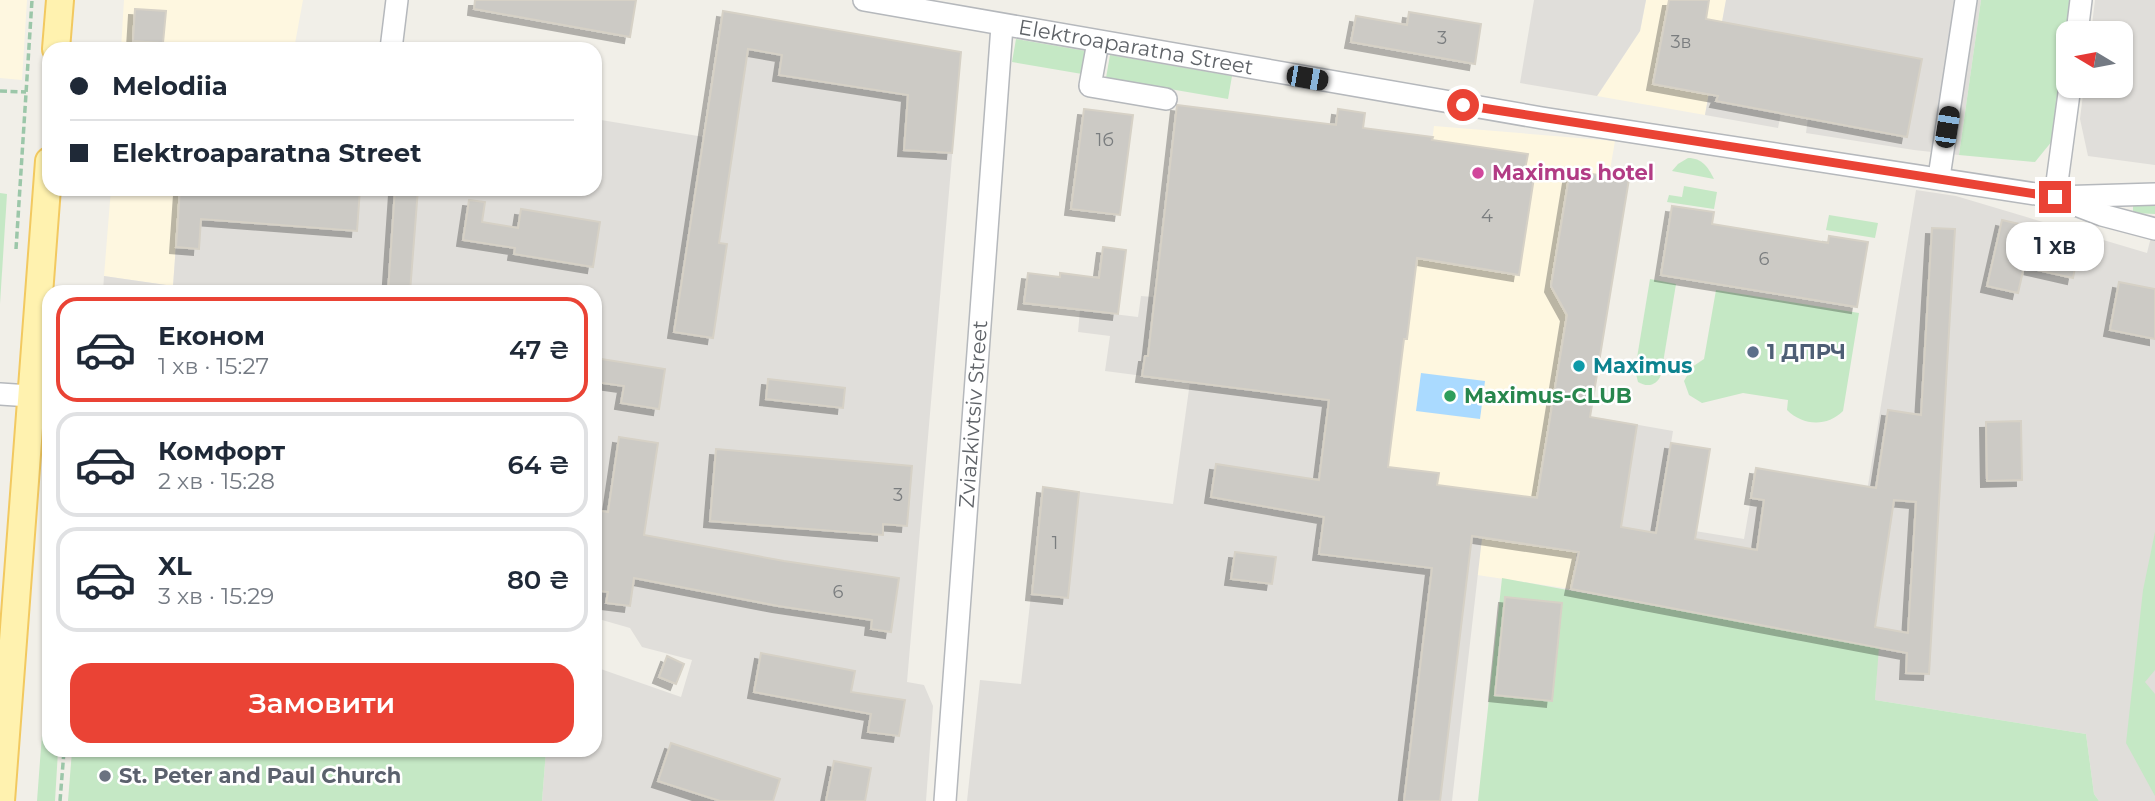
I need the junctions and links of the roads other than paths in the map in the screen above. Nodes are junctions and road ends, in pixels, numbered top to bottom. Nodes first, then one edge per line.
1 (60, 0) edge
2 (397, 0) edge
3 (864, 0) edge
4 (1966, 0) edge
5 (2081, 0) edge
6 (2078, 21) edge
7 (1002, 26) junction
8 (57, 42) edge
9 (392, 42) edge
10 (1098, 42) junction
11 (2068, 98) edge
12 (1166, 99) dead end
13 (1939, 177) junction
14 (2155, 194) edge
15 (46, 196) edge
16 (2055, 197) junction
17 (2155, 229) edge
18 (0, 394) edge
19 (30, 396) junction
20 (1, 794) edge
21 (945, 801) edge

1 - 8 main road
2 - 9 street
3 - 7 street, Elektroaparatna Street
4 - 13 street
5 - 6 street
7 - 10 street, Elektroaparatna Street
7 - 21 street, Zviazkivtsiv Street
10 - 12 street
10 - 13 street, Elektroaparatna Street
11 - 16 street
13 - 16 street, Elektroaparatna Street
14 - 16 street, Elektroaparatna Street
15 - 19 main road
16 - 17 street
18 - 19 street
19 - 20 main road

